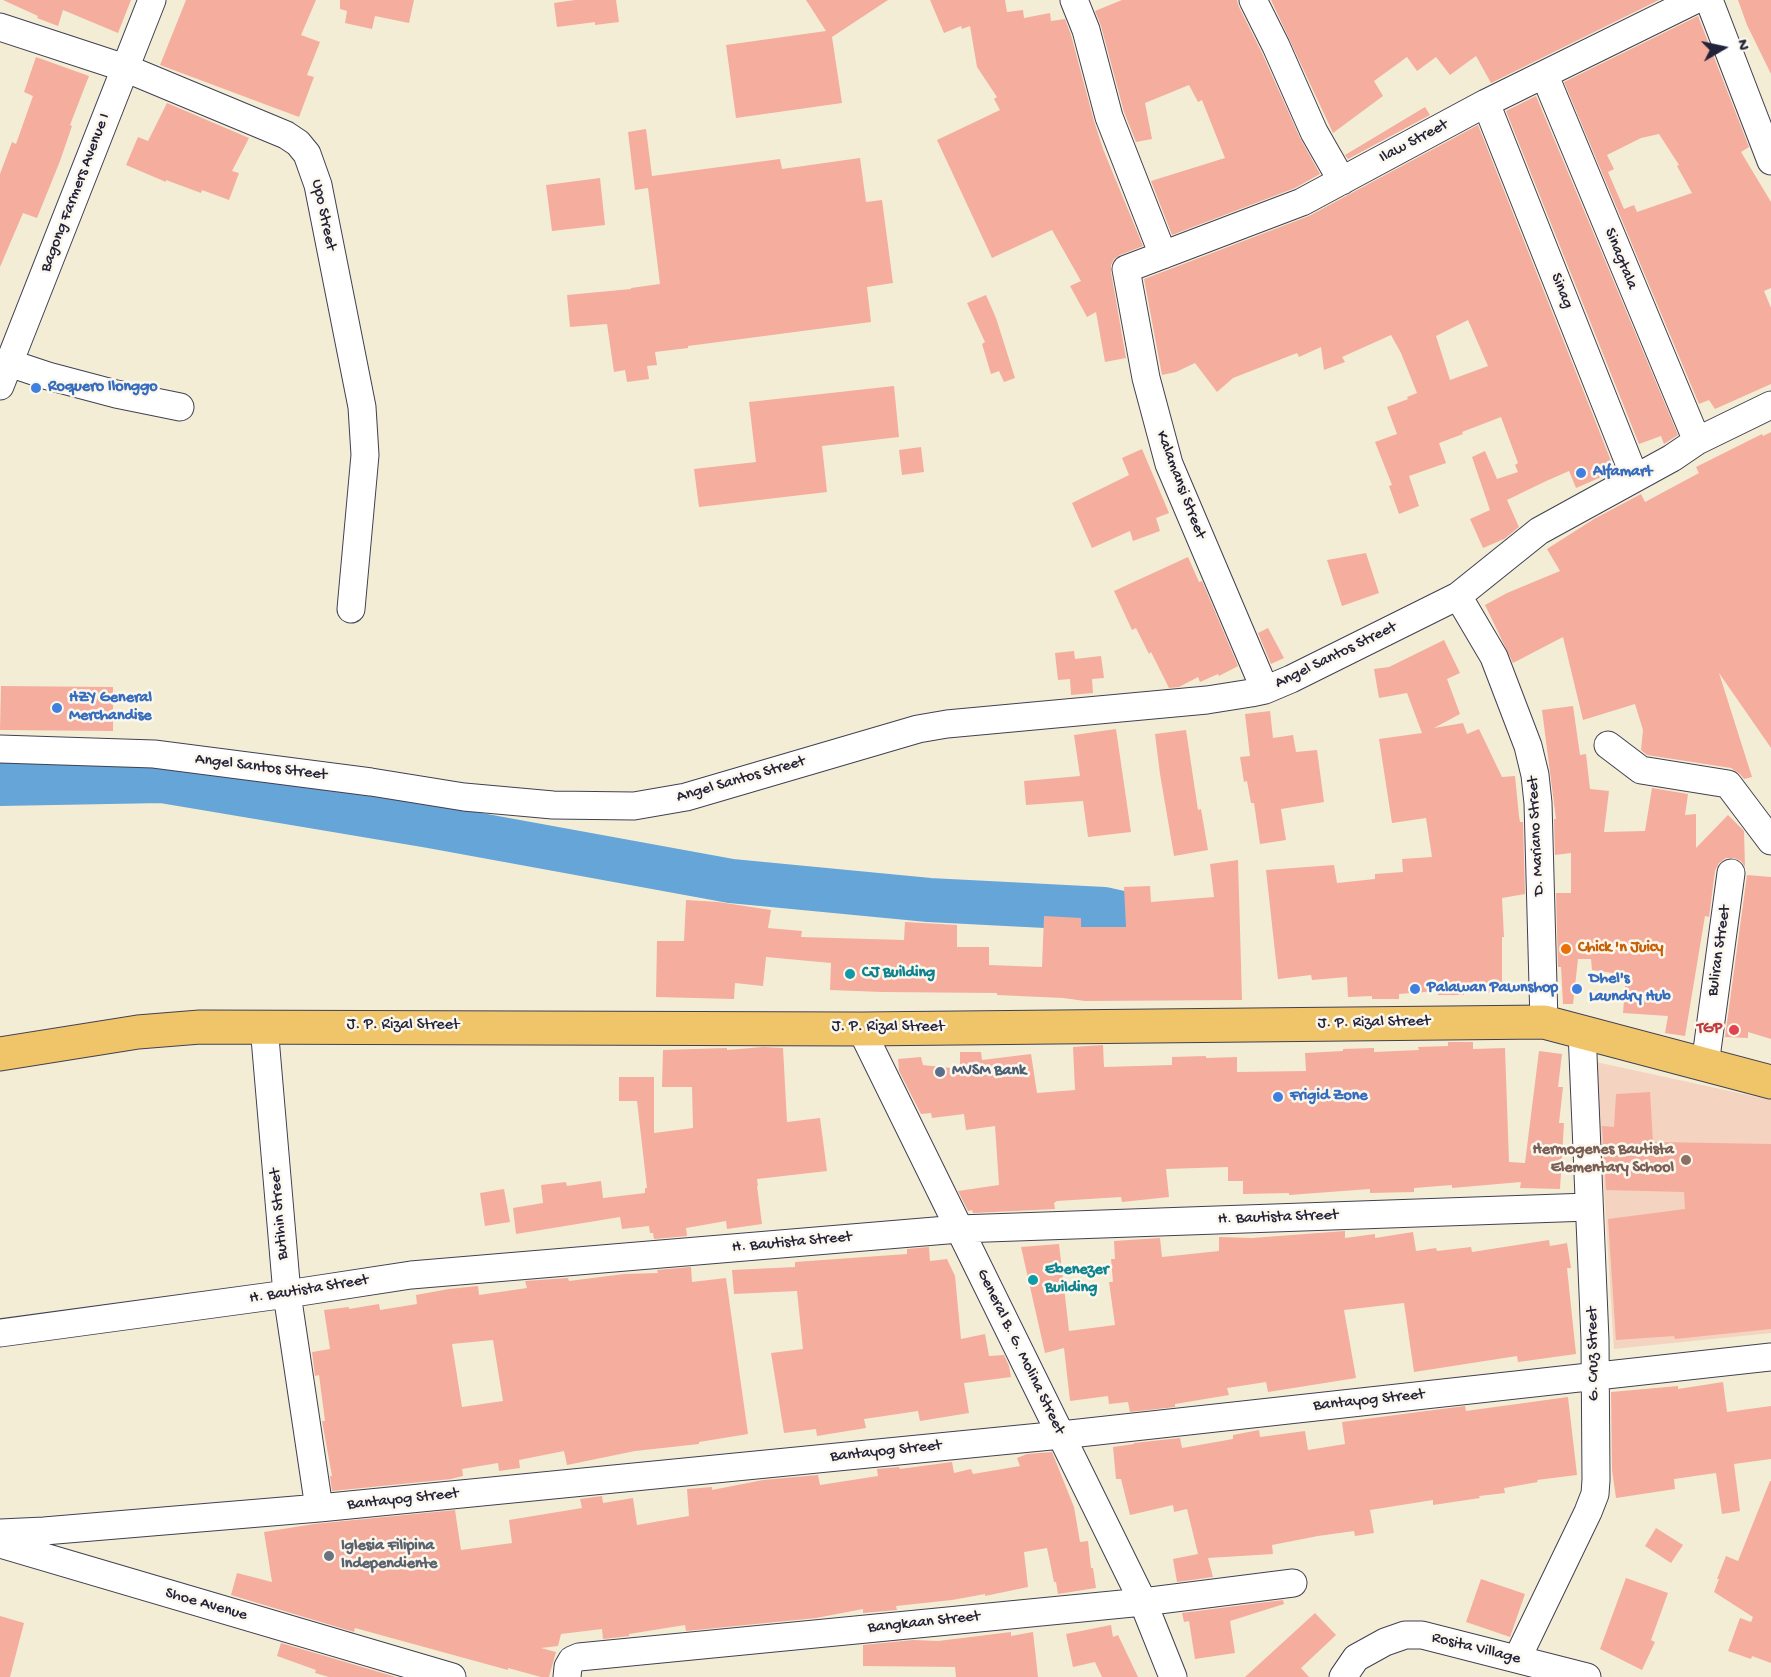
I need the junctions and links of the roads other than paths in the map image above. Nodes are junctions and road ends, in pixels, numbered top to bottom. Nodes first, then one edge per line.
1 (152, 0) edge
2 (1074, 0) edge
3 (1253, 0) edge
4 (1695, 0) edge
5 (1709, 0) edge
6 (0, 27) edge
7 (125, 68) junction
8 (1545, 76) junction
9 (1486, 104) junction
10 (1770, 157) edge
11 (1342, 181) junction
12 (1163, 255) junction
13 (1126, 269) joint
14 (4, 374) edge
15 (1771, 405) edge
16 (180, 407) dead end
17 (1697, 441) junction
18 (1635, 478) junction
19 (1458, 596) junction
20 (351, 609) dead end
21 (1265, 690) junction
22 (1608, 745) dead end
23 (0, 749) edge
24 (1771, 841) edge
25 (1731, 873) dead end
26 (1544, 1022) junction
27 (264, 1026) junction
28 (861, 1029) junction
29 (1582, 1031) junction
30 (0, 1054) edge
31 (1705, 1065) junction
32 (1771, 1082) edge
33 (1589, 1207) junction
34 (959, 1229) junction
35 (287, 1294) junction
36 (0, 1333) edge
37 (1771, 1357) edge
38 (1595, 1376) junction
39 (1061, 1435) junction
40 (319, 1508) junction
41 (0, 1533) edge
42 (0, 1544) edge
43 (1293, 1583) dead end
44 (1143, 1602) junction
45 (1517, 1659) junction
46 (409, 1671) edge
47 (452, 1677) edge
48 (567, 1677) edge
49 (1173, 1677) edge
50 (1342, 1677) edge
51 (1587, 1677) edge

1 - 7 street, Bagong Farmers Avenue I
2 - 12 street
3 - 11 street
4 - 8 street, Ilaw Street
5 - 10 street
6 - 7 street, Upo Street
7 - 14 street, Bagong Farmers Avenue I
7 - 20 street, Upo Street
8 - 9 street, Ilaw Street
8 - 17 street, Sinagtala
9 - 11 street, Ilaw Street
9 - 18 street, Sinag
11 - 12 street, Ilaw Street
12 - 13 street, Ilaw Street
13 - 21 street, Kalamansi Street
14 - 16 street
15 - 17 street, Angel Santos Street
17 - 18 street, Angel Santos Street
18 - 19 street, Angel Santos Street
19 - 21 street, Angel Santos Street
19 - 26 street, D. Mariano Street
21 - 23 street, Angel Santos Street
22 - 24 street
25 - 31 street, Buliran Street
26 - 28 main road, J. P. Rizal Street
26 - 29 main road, J. P. Rizal Street
27 - 28 main road, J. P. Rizal Street
27 - 30 main road, J. P. Rizal Street
27 - 35 street, Butihin Street
28 - 34 street, General B. G. Molina Street
29 - 31 main road, J. P. Rizal Street
29 - 33 street, G. Cruz Street
31 - 32 main road, J. P. Rizal Street
33 - 34 street, H. Bautista Street
33 - 38 street, G. Cruz Street
34 - 35 street, H. Bautista Street
34 - 39 street, General B. G. Molina Street
35 - 36 street, H. Bautista Street
35 - 40 street, Butihin Street
37 - 38 street, Bantayog Street
38 - 39 street, Bantayog Street
38 - 45 street, G. Cruz Street
39 - 40 street, Bantayog Street
39 - 44 street, General B. G. Molina Street
40 - 41 street, Bantayog Street
42 - 46 street, Shoe Avenue
43 - 44 street, Bangkaan Street
44 - 48 street, Bangkaan Street
44 - 49 street, General B. G. Molina Street
45 - 50 street, Rosita Village
45 - 51 street, Rosita Village
46 - 47 street, Shoe Avenue

